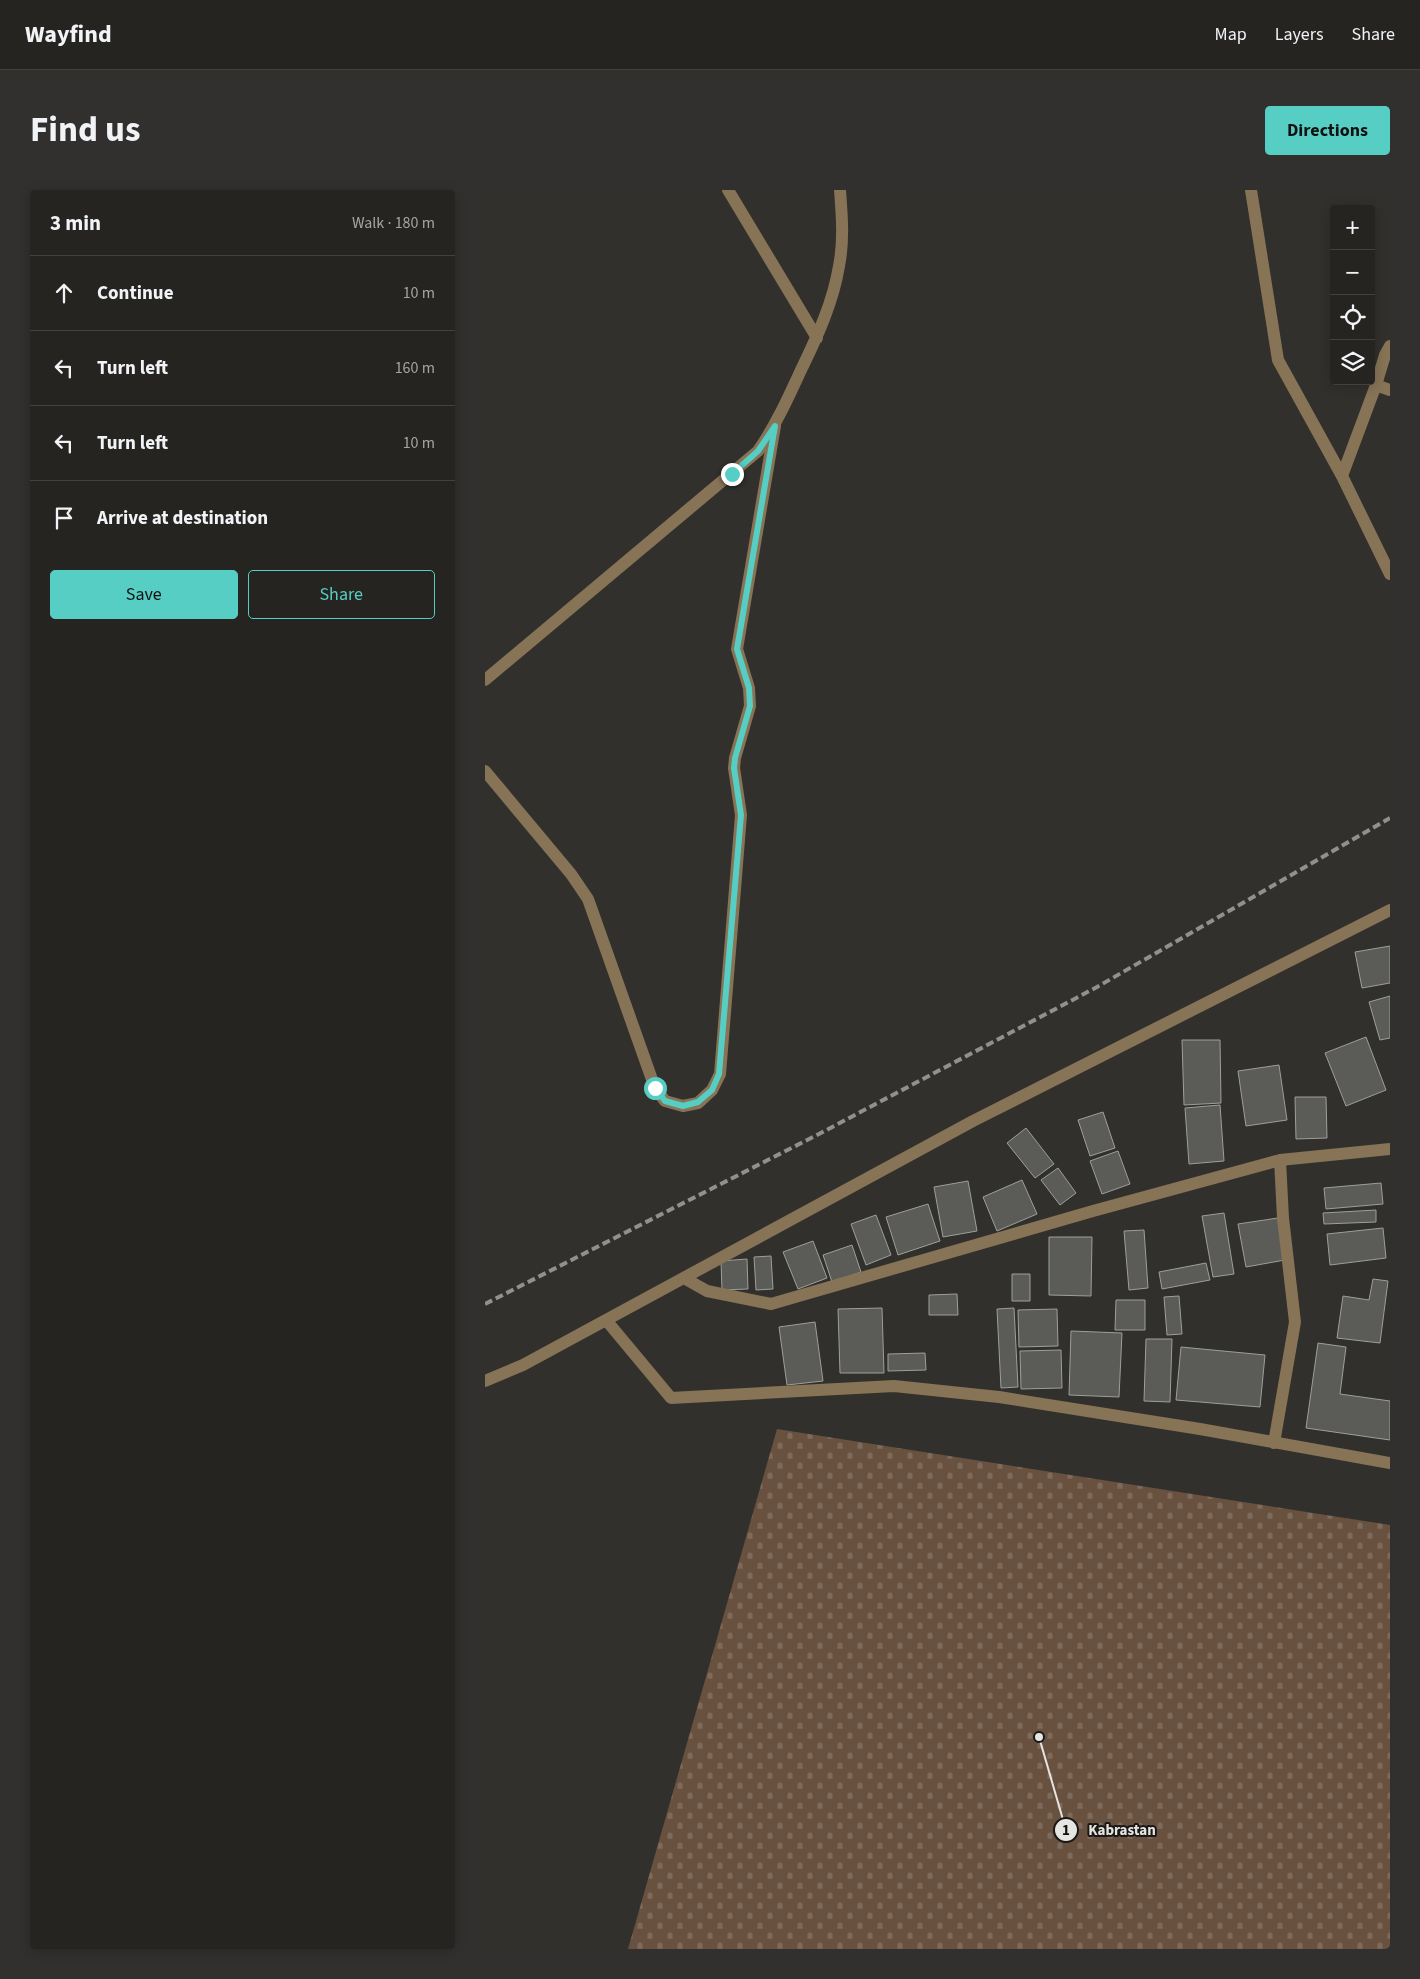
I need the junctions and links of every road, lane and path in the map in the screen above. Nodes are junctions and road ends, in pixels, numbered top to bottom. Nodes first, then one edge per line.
1 (728, 190) edge
2 (840, 190) edge
3 (1251, 190) edge
4 (817, 338) junction
5 (1390, 346) edge
6 (1376, 385) junction
7 (1390, 390) edge
8 (775, 426) junction
9 (1342, 476) junction
10 (1390, 574) edge
11 (485, 680) edge
12 (485, 771) edge
13 (1390, 910) edge
14 (1390, 1149) edge
15 (1280, 1160) junction
16 (684, 1278) junction
17 (606, 1320) junction
18 (485, 1380) edge
19 (1274, 1443) junction
20 (1390, 1462) edge

1 - 4 street
2 - 4 street
3 - 9 street
4 - 8 street
5 - 6 street
6 - 7 street
6 - 9 street
8 - 11 street
8 - 12 street
9 - 10 street
13 - 16 street
14 - 15 street
15 - 16 street
15 - 19 street
16 - 17 street
17 - 18 street
17 - 19 street
19 - 20 street

